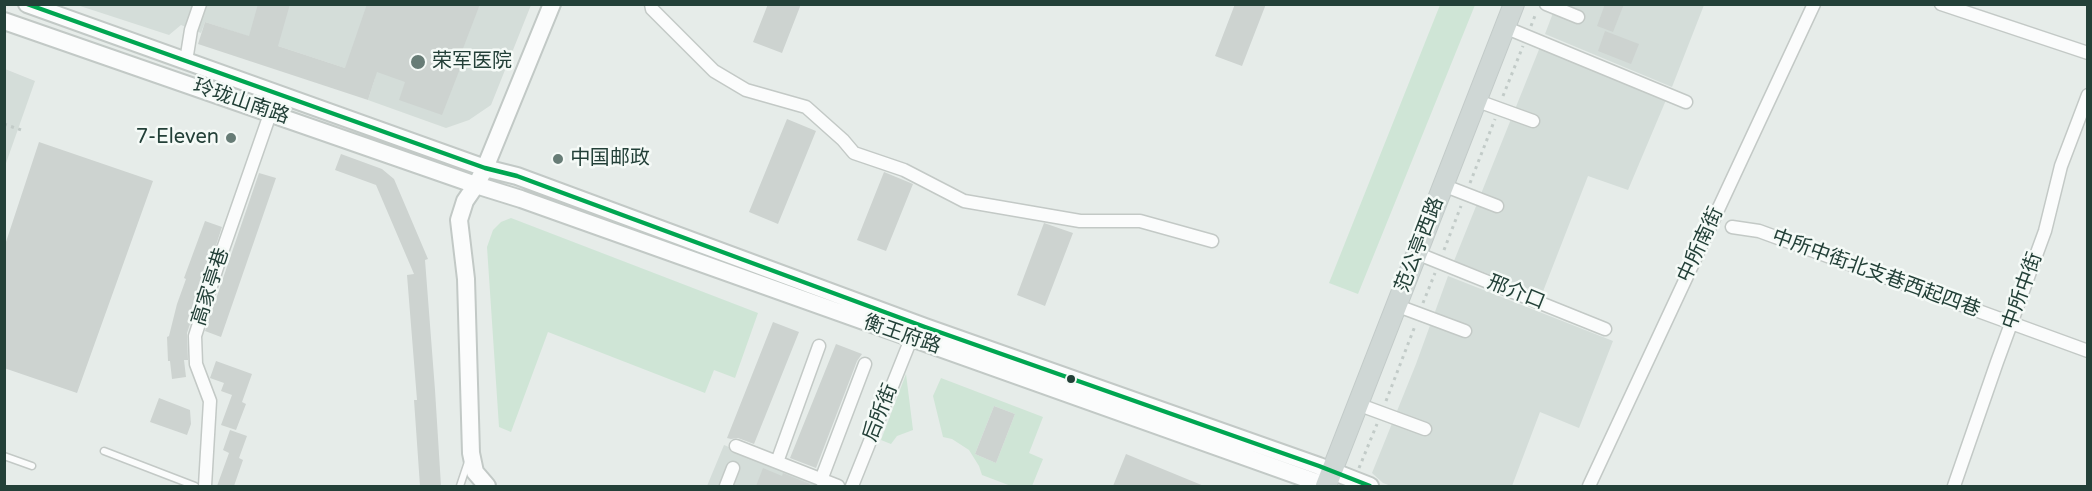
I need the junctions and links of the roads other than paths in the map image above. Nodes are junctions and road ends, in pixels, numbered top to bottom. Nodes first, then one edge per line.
1 (27, 4) edge
2 (200, 4) edge
3 (552, 4) edge
4 (651, 4) edge
5 (1514, 4) edge
6 (1524, 4) edge
7 (1546, 4) edge
8 (1814, 4) edge
9 (1941, 4) edge
10 (1578, 17) dead end
11 (4, 21) edge
12 (1523, 32) junction
13 (2088, 53) edge
14 (186, 61) junction
15 (277, 94) junction
16 (2088, 95) edge
17 (1686, 102) dead end
18 (1494, 108) junction
19 (270, 113) junction
20 (1533, 121) dead end
21 (484, 168) junction
22 (476, 185) junction
23 (1460, 195) junction
24 (1497, 206) dead end
25 (1732, 226) dead end
26 (1212, 241) dead end
27 (1434, 262) junction
28 (1415, 313) junction
29 (2011, 323) junction
30 (1605, 329) dead end
31 (1465, 332) dead end
32 (911, 339) junction
33 (819, 346) dead end
34 (2088, 351) edge
35 (865, 364) dead end
36 (1378, 408) junction
37 (1425, 429) dead end
38 (736, 446) dead end
39 (104, 451) dead end
40 (471, 453) junction
41 (4, 456) edge
42 (777, 462) junction
43 (32, 466) dead end
44 (733, 468) dead end
45 (821, 480) junction
46 (1339, 482) edge
47 (195, 486) edge
48 (205, 486) edge
49 (460, 486) edge
50 (487, 486) edge
51 (726, 486) edge
52 (838, 486) edge
53 (852, 486) edge
54 (1589, 486) edge
55 (1954, 486) edge

1 - 14 main road, 玲珑山南路
2 - 14 street
3 - 21 main road
4 - 26 street
5 - 46 main road, 范公亭西路
6 - 12 main road, 范公亭西路
7 - 10 street
8 - 54 street, 中所南街
9 - 13 street
11 - 19 main road, 玲珑山南路
12 - 17 street
12 - 18 main road, 范公亭西路
14 - 15 main road, 玲珑山南路
15 - 19 street, 高家亭巷
15 - 21 main road, 玲珑山南路
16 - 29 street, 中所中街
18 - 20 street
18 - 23 main road, 范公亭西路
19 - 22 main road, 玲珑山南路
19 - 48 street, 高家亭巷
21 - 22 main road
21 - 46 main road, 衡王府路
22 - 32 main road, 衡王府路
22 - 40 main road
23 - 24 street
23 - 27 main road, 范公亭西路
25 - 29 street, 中所中街北支巷西起四巷
27 - 28 main road, 范公亭西路
27 - 30 street, 邢介口
28 - 31 street
28 - 36 main road, 范公亭西路
29 - 34 street, 中所中街北支巷西起四巷
29 - 55 street, 中所中街
32 - 46 main road, 衡王府路
32 - 53 street, 后所街
33 - 42 street
35 - 45 street
36 - 37 street
36 - 46 main road, 范公亭西路
38 - 42 street
39 - 47 lane
40 - 49 lane
40 - 50 main road
41 - 43 lane
42 - 45 street
44 - 51 street
45 - 52 street

